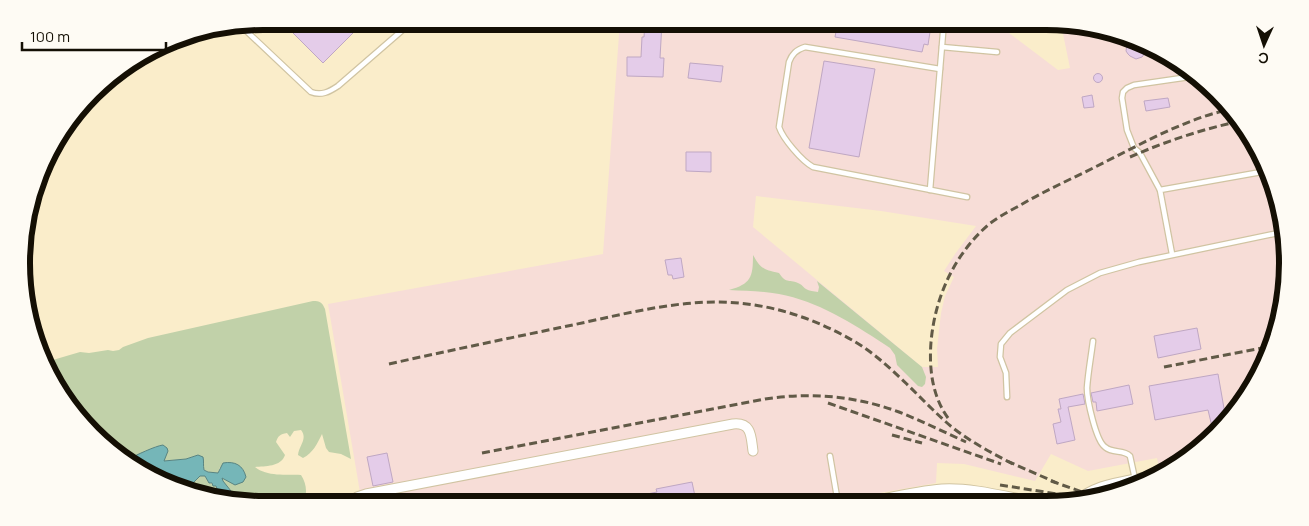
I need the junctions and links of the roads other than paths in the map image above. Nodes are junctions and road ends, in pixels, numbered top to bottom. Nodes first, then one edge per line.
1 (246, 30) edge
2 (403, 30) edge
3 (943, 30) edge
4 (942, 47) junction
5 (997, 52) dead end
6 (940, 69) junction
7 (1187, 77) edge
8 (1260, 172) edge
9 (930, 190) junction
10 (1160, 190) junction
11 (967, 197) dead end
12 (1277, 233) edge
13 (1172, 254) junction
14 (1093, 341) dead end
15 (1007, 397) dead end
16 (753, 451) dead end
17 (830, 456) dead end
18 (1135, 479) edge
19 (1130, 480) edge
20 (1091, 492) edge
21 (360, 496) edge
22 (837, 496) edge
23 (899, 496) edge
24 (1001, 496) edge

1 - 2 lane
3 - 4 lane
4 - 5 lane
4 - 6 lane
6 - 9 lane
6 - 9 lane
7 - 10 lane
8 - 10 lane
9 - 11 lane
10 - 13 lane
12 - 13 lane
13 - 15 lane
14 - 18 lane
16 - 21 street
17 - 22 lane
19 - 20 street
23 - 24 street

